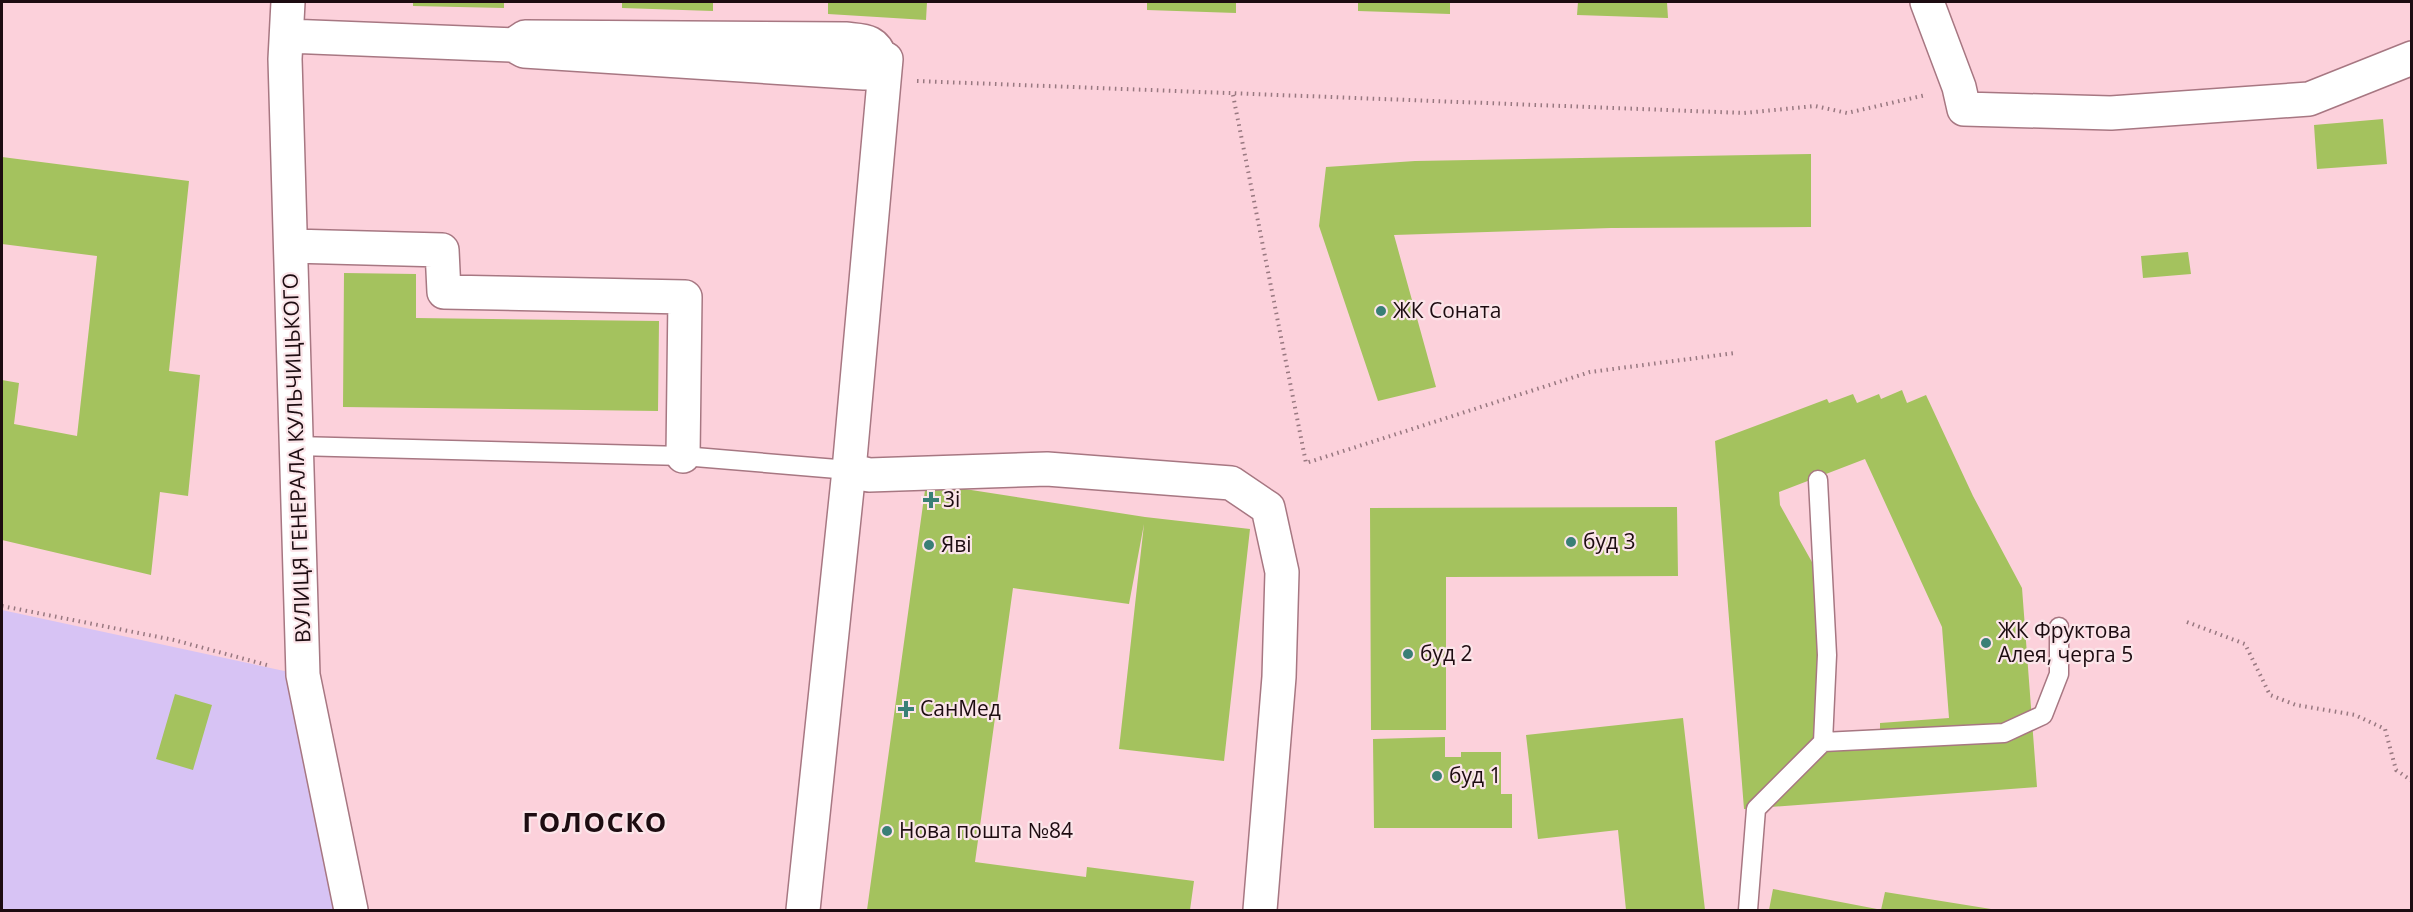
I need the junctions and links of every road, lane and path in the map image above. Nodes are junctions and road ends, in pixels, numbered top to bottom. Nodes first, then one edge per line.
1 (288, 2) edge
2 (1928, 2) edge
3 (287, 36) junction
4 (2412, 58) edge
5 (883, 70) junction
6 (1959, 87) junction
7 (1233, 94) junction
8 (291, 246) junction
9 (1735, 353) dead end
10 (296, 446) junction
11 (683, 456) junction
12 (849, 470) junction
13 (1818, 480) dead end
14 (2, 606) edge
15 (2187, 621) dead end
16 (2059, 627) dead end
17 (303, 675) junction
18 (1823, 742) junction
19 (2412, 781) edge
20 (351, 910) edge
21 (803, 910) edge
22 (1260, 910) edge
23 (1748, 910) edge

1 - 3 street, ВУЛИЦЯ ГЕНЕРАЛА КУЛЬЧИЦЬКОГО
2 - 6 street
3 - 5 street
3 - 8 street, ВУЛИЦЯ ГЕНЕРАЛА КУЛЬЧИЦЬКОГО
4 - 6 street
5 - 7 path
5 - 12 street
6 - 7 path
7 - 9 path
8 - 10 street, ВУЛИЦЯ ГЕНЕРАЛА КУЛЬЧИЦЬКОГО
8 - 11 street
10 - 11 lane
10 - 17 street, ВУЛИЦЯ ГЕНЕРАЛА КУЛЬЧИЦЬКОГО
11 - 12 lane
12 - 21 street
12 - 22 street
13 - 18 lane
14 - 17 path
15 - 19 path
16 - 18 lane
17 - 20 street, ВУЛИЦЯ ГЕНЕРАЛА КУЛЬЧИЦЬКОГО
18 - 23 lane

